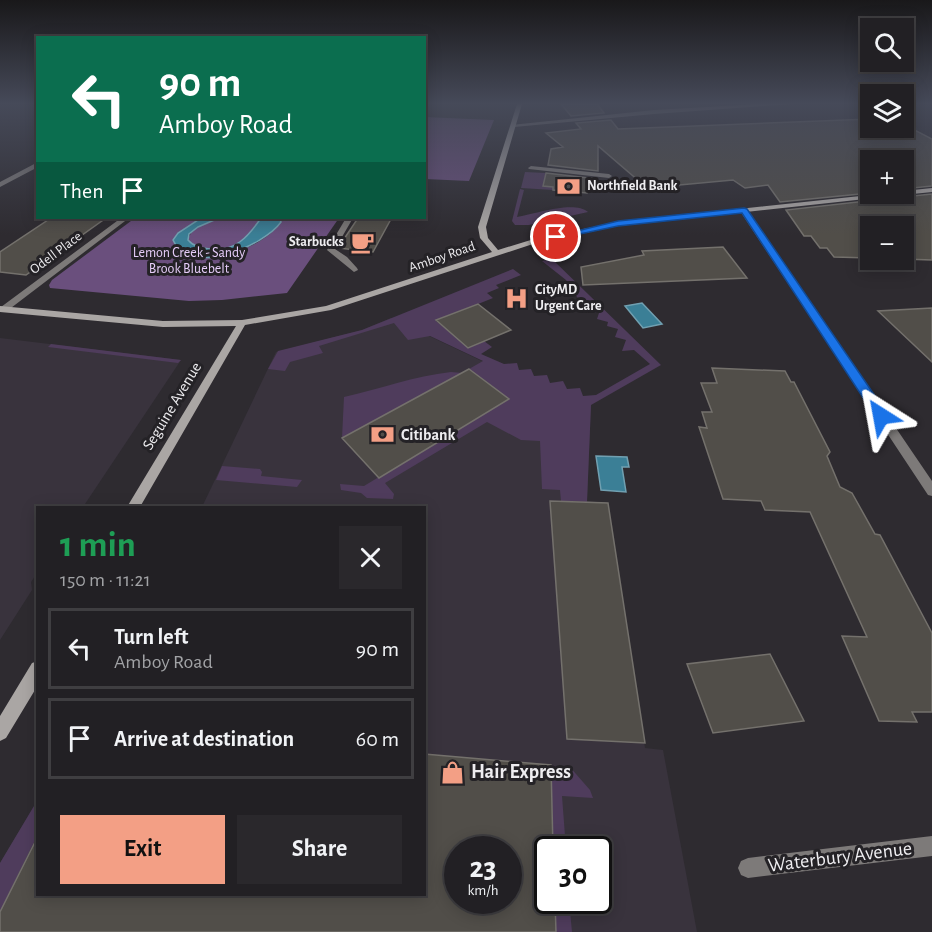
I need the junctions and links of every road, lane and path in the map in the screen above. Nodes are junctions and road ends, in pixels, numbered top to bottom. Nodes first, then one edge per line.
1 (507, 147) edge
2 (36, 165) edge
3 (534, 168) dead end
4 (609, 174) dead end
5 (0, 185) edge
6 (932, 190) edge
7 (914, 192) edge
8 (860, 198) edge
9 (744, 211) junction
10 (124, 219) edge
11 (348, 219) edge
12 (497, 253) junction
13 (354, 270) dead end
14 (2, 309) edge
15 (242, 323) junction
16 (932, 491) edge
17 (134, 506) edge
18 (36, 672) edge
19 (0, 732) edge
20 (932, 846) edge
21 (748, 868) dead end

1 - 12 main road
2 - 5 street
3 - 4 street
6 - 7 main road
8 - 9 main road, Amboy Road
9 - 12 main road, Amboy Road
9 - 16 street
10 - 14 street, Odell Place
11 - 13 street
12 - 15 main road, Amboy Road
14 - 15 main road, Amboy Road
15 - 17 main road, Seguine Avenue
18 - 19 main road
20 - 21 street, Waterbury Avenue

